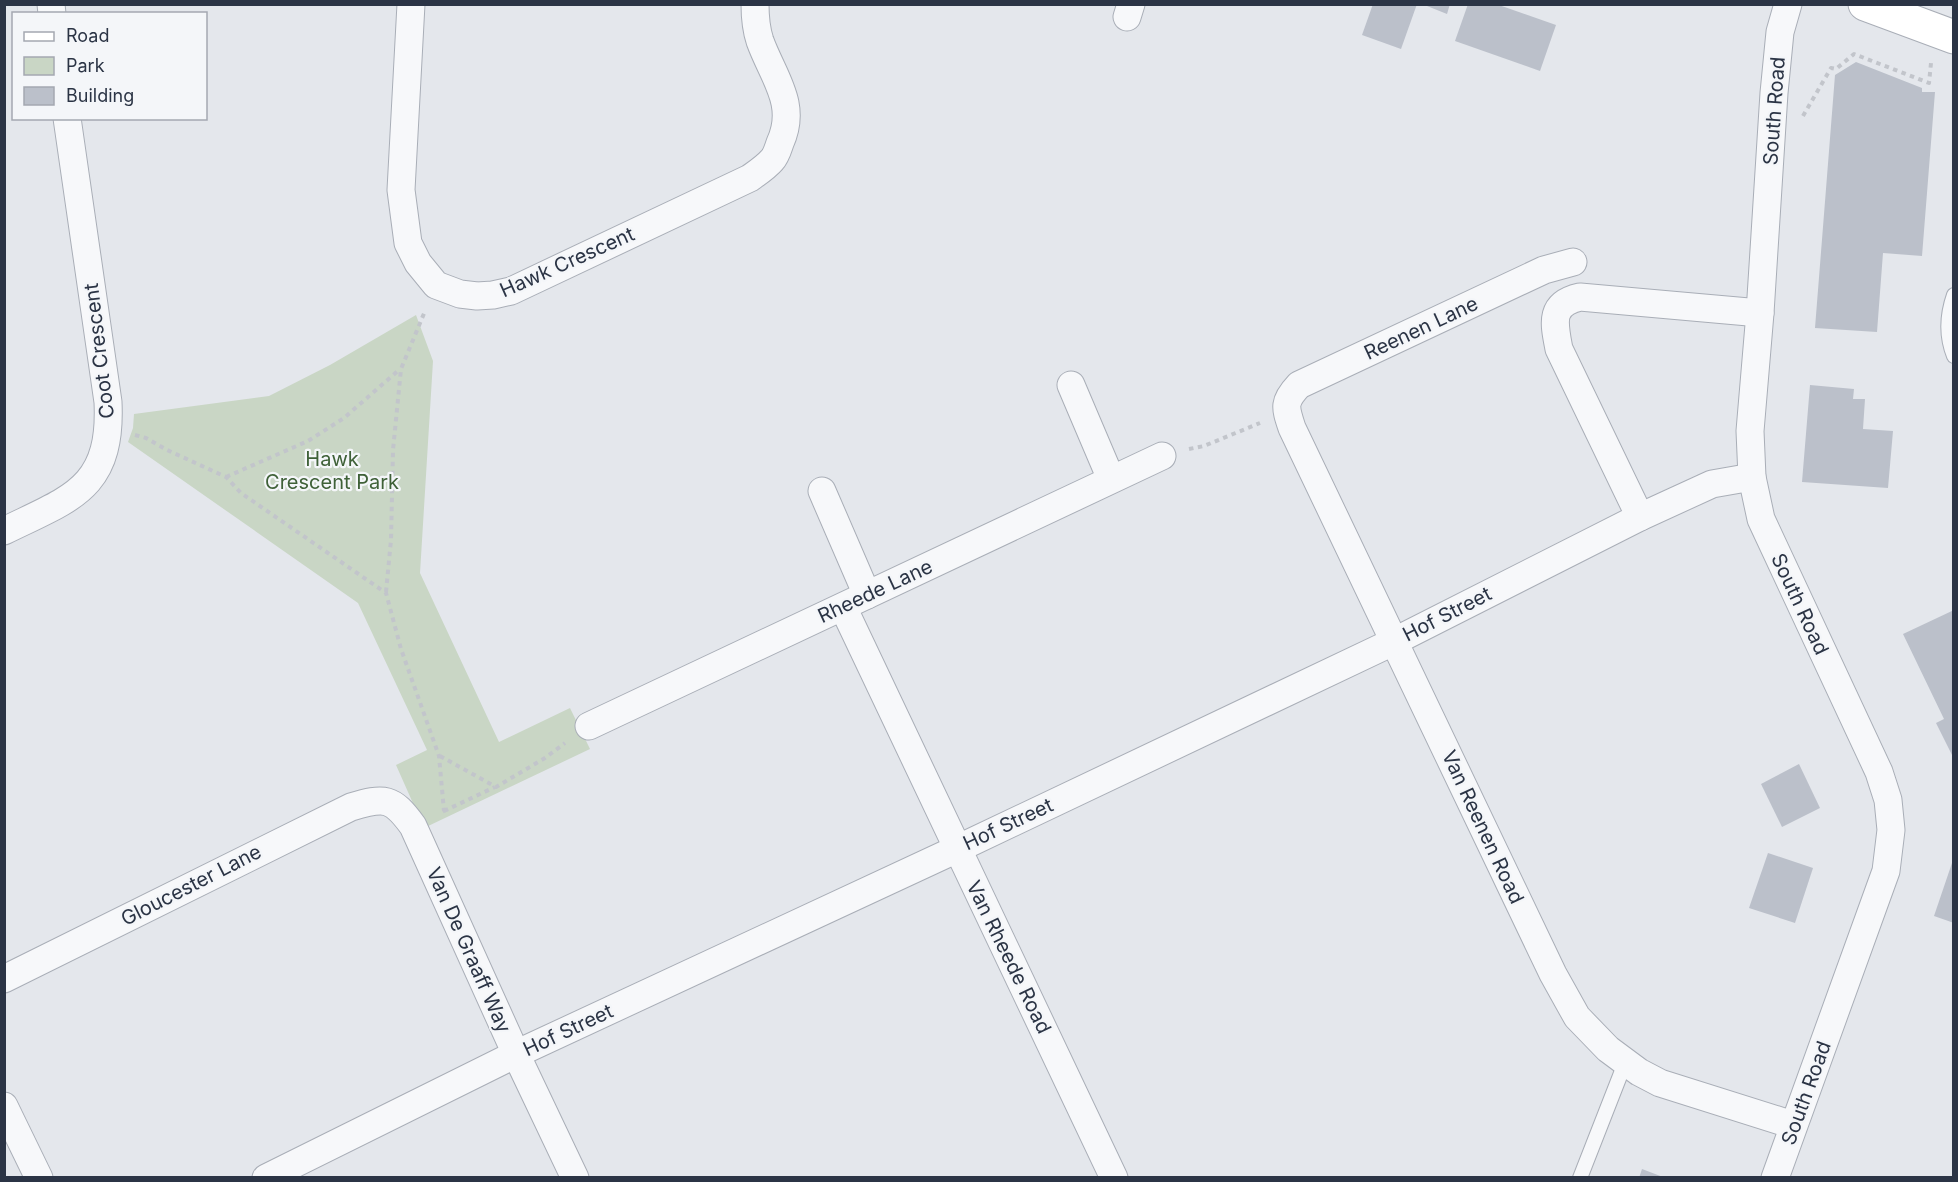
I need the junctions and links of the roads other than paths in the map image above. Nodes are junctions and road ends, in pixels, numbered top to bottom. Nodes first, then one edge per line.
1 (411, 4) edge
2 (755, 4) edge
3 (1788, 4) edge
4 (1865, 4) edge
5 (1943, 46) edge
6 (67, 120) edge
7 (1573, 262) dead end
8 (1953, 295) edge
9 (1760, 313) junction
10 (1953, 356) edge
11 (1071, 385) dead end
12 (1287, 412) joint
13 (1162, 456) road end
14 (1752, 477) junction
15 (1111, 479) junction
16 (822, 491) dead end
17 (1640, 517) junction
18 (4, 531) edge
19 (867, 595) junction
20 (843, 607) junction
21 (1395, 641) junction
22 (589, 726) road end
23 (380, 801) joint
24 (957, 849) junction
25 (4, 979) edge
26 (516, 1054) junction
27 (1625, 1063) junction
28 (4, 1106) edge
29 (1793, 1125) junction
30 (39, 1178) edge
31 (266, 1178) edge
32 (575, 1178) edge
33 (1114, 1178) edge
34 (1580, 1178) edge
35 (1775, 1178) edge

1 - 2 street, Hawk Crescent
3 - 9 street, South Road
4 - 5 street
6 - 18 street, Coot Crescent
7 - 12 street, Reenen Lane
8 - 10 lane
9 - 14 street, South Road
9 - 17 street
11 - 15 street
12 - 21 street, Van Reenen Road
13 - 15 street, Rheede Lane
14 - 17 street, Hof Street
14 - 29 street, South Road
15 - 19 street, Rheede Lane
16 - 19 street
17 - 21 street, Hof Street
19 - 20 street, Rheede Lane
20 - 22 street, Rheede Lane
20 - 24 street, Van Rheede Road
21 - 24 street, Hof Street
21 - 27 street, Van Reenen Road
23 - 25 street, Gloucester Lane
23 - 26 street, Van De Graaff Way
24 - 26 street, Hof Street
24 - 33 street, Van Rheede Road
26 - 31 street, Hof Street
26 - 32 street, Van De Graaff Way
27 - 29 street, Van Reenen Road
27 - 34 lane
28 - 30 street
29 - 35 street, South Road

